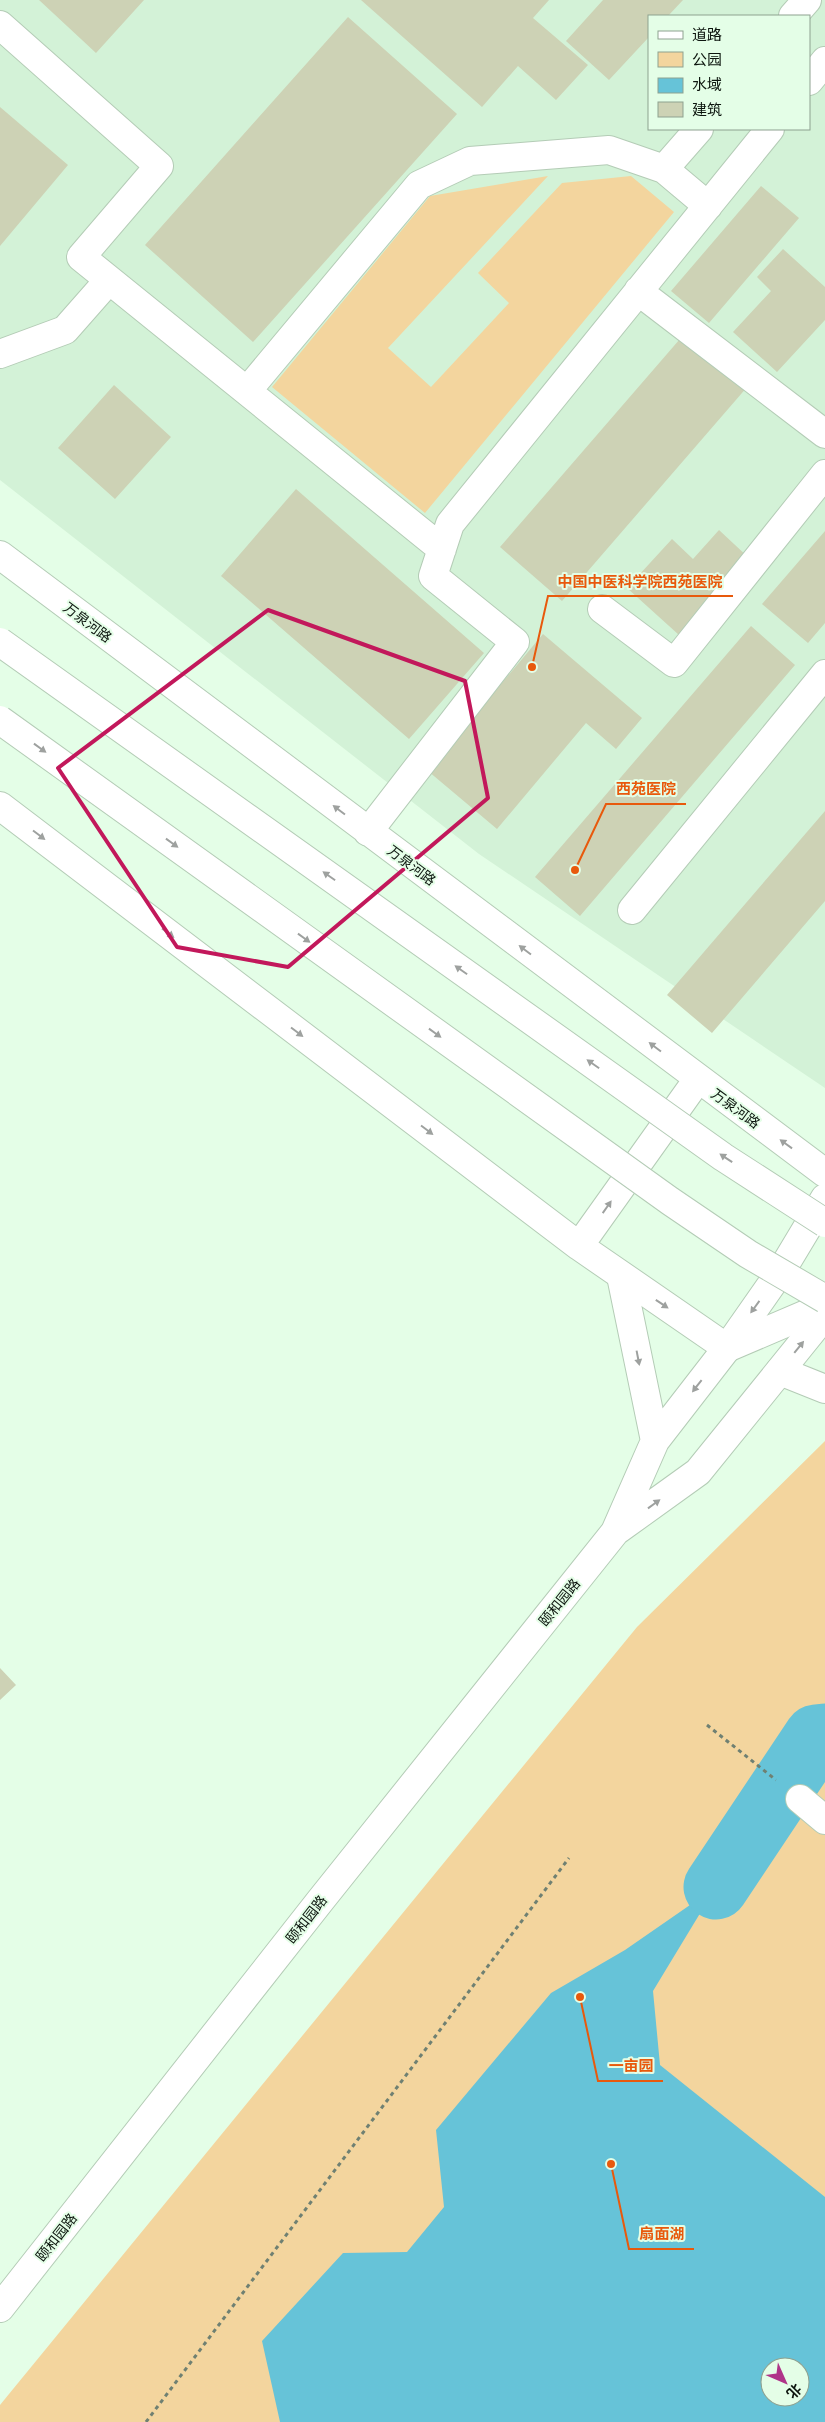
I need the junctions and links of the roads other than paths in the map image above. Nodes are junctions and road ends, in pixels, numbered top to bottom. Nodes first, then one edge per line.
1 (807, 0) edge
2 (794, 15) edge
3 (0, 24) edge
4 (825, 61) edge
5 (810, 80) edge
6 (698, 130) edge
7 (769, 130) edge
8 (664, 170) junction
9 (708, 206) junction
10 (109, 280) junction
11 (638, 291) junction
12 (0, 354) edge
13 (247, 391) junction
14 (825, 434) edge
15 (825, 474) edge
16 (442, 548) junction
17 (0, 555) edge
18 (602, 609) dead end
19 (0, 642) edge
20 (825, 674) edge
21 (0, 720) edge
22 (0, 806) edge
23 (368, 832) junction
24 (632, 910) dead end
25 (698, 1079) junction
26 (634, 1168) junction
27 (825, 1173) edge
28 (825, 1198) edge
29 (825, 1224) edge
30 (579, 1246) junction
31 (784, 1268) junction
32 (621, 1276) junction
33 (825, 1294) edge
34 (825, 1299) edge
35 (825, 1306) edge
36 (825, 1315) edge
37 (726, 1348) junction
38 (780, 1371) junction
39 (825, 1389) edge
40 (655, 1440) junction
41 (615, 1532) junction
42 (800, 1799) dead end
43 (825, 1820) edge
44 (0, 2308) edge

1 - 2 main road
3 - 10 main road
4 - 5 main road
6 - 8 main road
7 - 9 main road
8 - 9 main road
8 - 13 main road
9 - 11 main road
10 - 12 main road
10 - 13 main road
11 - 14 main road
11 - 16 main road
13 - 16 main road
15 - 18 main road
16 - 23 main road
23 -> 17 main road, 万泉河路
29 -> 19 main road, bridge
20 - 24 main road
21 -> 34 main road, bridge
22 -> 30 main road
25 -> 23 main road, 万泉河路
25 - 26 main road
27 -> 25 main road, 万泉河路
30 -> 26 main road
26 - 31 main road
28 - 31 main road, 颐和园路
30 - 32 main road
31 - 33 main road
31 -> 37 main road, 颐和园路
32 -> 37 main road
32 -> 40 main road
35 - 37 main road
38 -> 36 main road, 颐和园路
37 -> 40 main road, 颐和园路
38 - 39 main road
41 -> 38 main road, 颐和园路
40 - 41 main road, 颐和园路
41 - 44 main road, 颐和园路
42 - 43 main road

